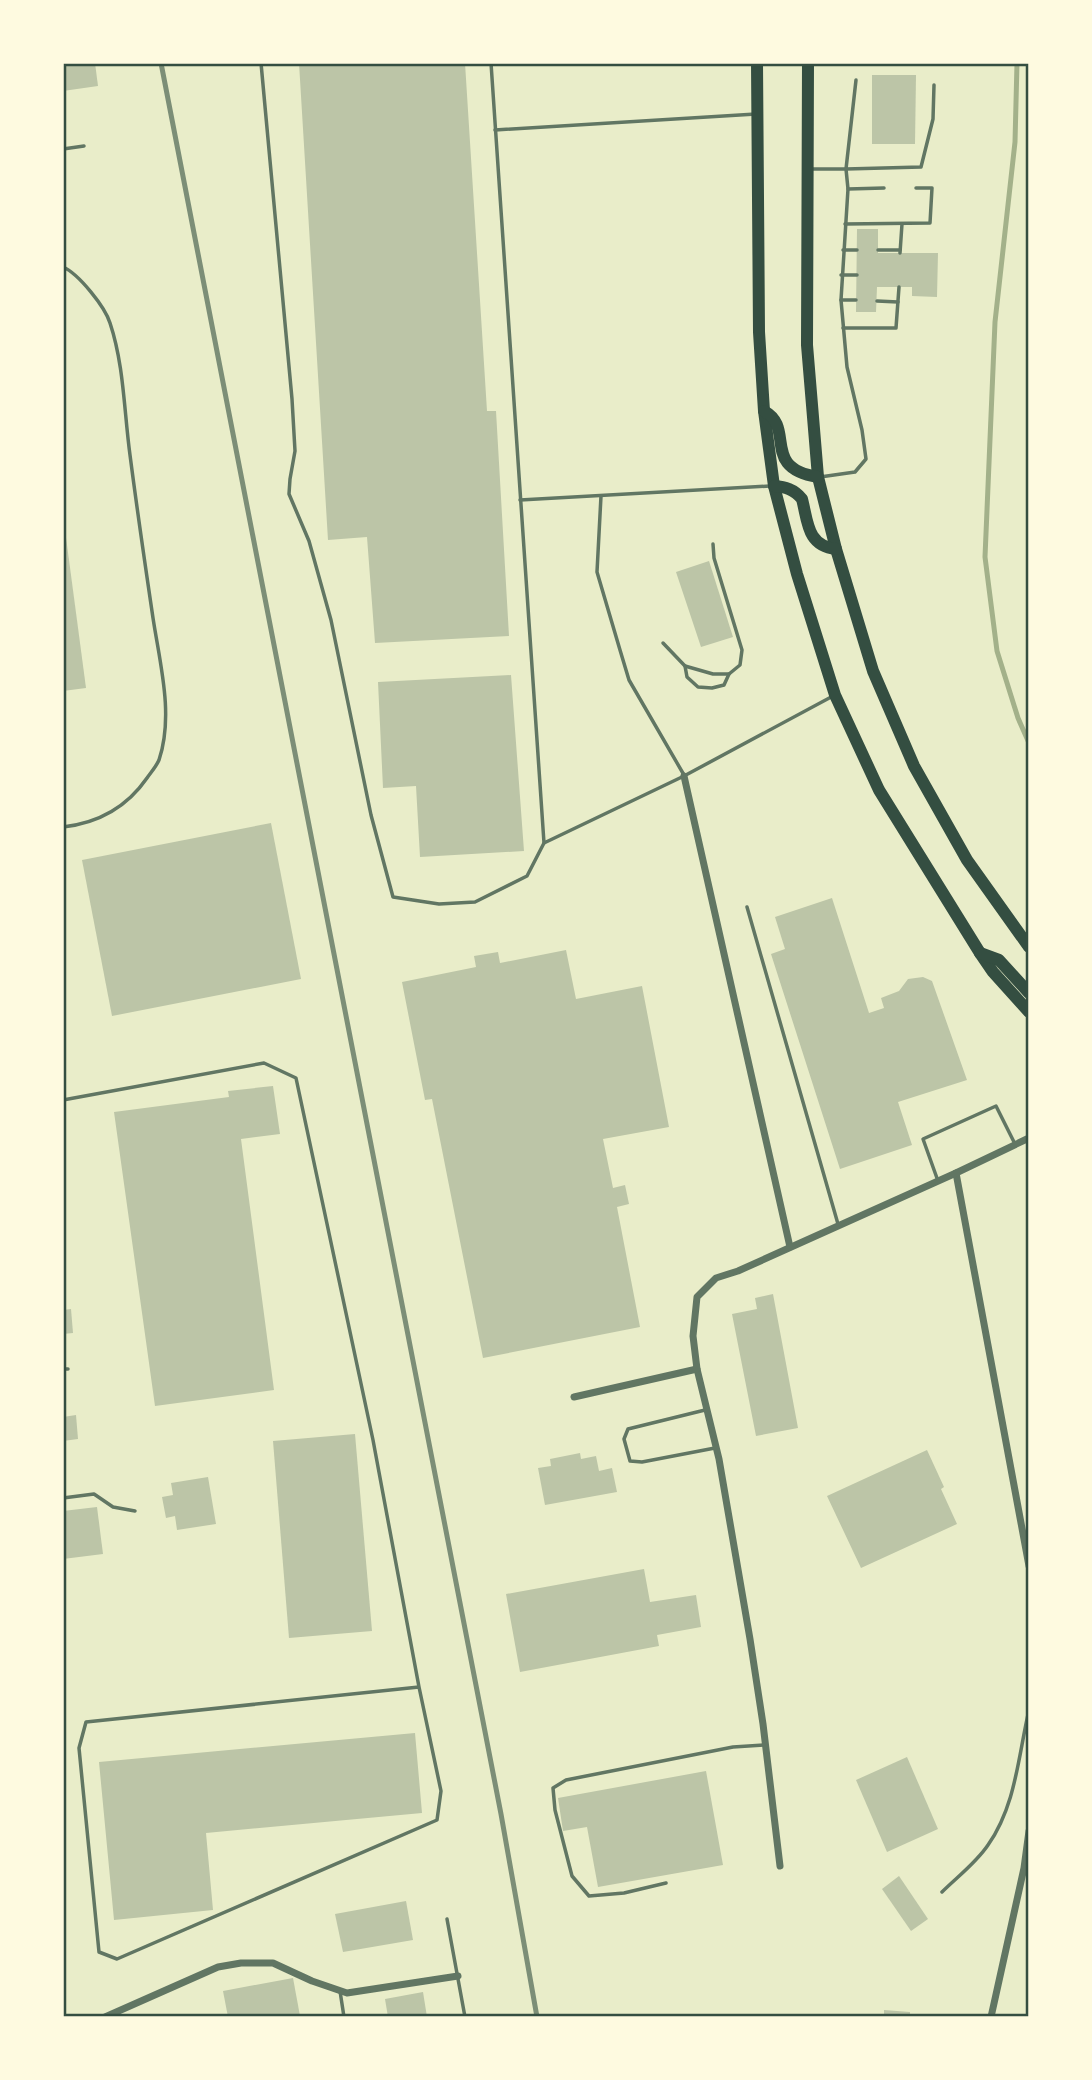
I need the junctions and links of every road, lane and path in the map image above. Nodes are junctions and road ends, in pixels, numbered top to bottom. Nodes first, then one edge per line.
1 (261, 63) edge
2 (491, 63) edge
3 (757, 63) edge
4 (808, 63) edge
5 (856, 79) dead end
6 (934, 85) dead end
7 (758, 114) junction
8 (495, 130) junction
9 (84, 146) dead end
10 (63, 149) edge
11 (807, 169) junction
12 (846, 169) junction
13 (884, 188) dead end
14 (916, 188) dead end
15 (848, 189) junction
16 (845, 224) junction
17 (902, 224) junction
18 (843, 250) junction
19 (857, 250) dead end
20 (878, 250) dead end
21 (63, 267) edge
22 (841, 275) junction
23 (857, 275) dead end
24 (899, 287) dead end
25 (841, 300) junction
26 (856, 300) dead end
27 (877, 301) dead end
28 (898, 302) junction
29 (844, 328) junction
30 (764, 411) junction
31 (818, 477) junction
32 (774, 486) junction
33 (601, 496) junction
34 (520, 500) junction
35 (713, 544) dead end
36 (836, 549) junction
37 (663, 643) dead end
38 (685, 666) junction
39 (729, 674) junction
40 (835, 695) junction
41 (684, 776) junction
42 (63, 827) edge
43 (544, 844) junction
44 (747, 907) dead end
45 (1029, 947) edge
46 (980, 953) junction
47 (1029, 993) edge
48 (1029, 1012) edge
49 (63, 1100) edge
50 (1029, 1138) edge
51 (1015, 1143) junction
52 (956, 1173) junction
53 (937, 1181) junction
54 (838, 1226) junction
55 (790, 1247) junction
56 (698, 1369) junction
57 (574, 1397) dead end
58 (707, 1409) junction
59 (716, 1447) junction
60 (63, 1498) edge
61 (135, 1511) dead end
62 (1029, 1566) edge
63 (419, 1687) junction
64 (1029, 1710) edge
65 (766, 1744) junction
66 (1029, 1831) edge
67 (780, 1866) dead end
68 (666, 1883) dead end
69 (942, 1892) dead end
70 (447, 1919) dead end
71 (458, 1976) junction
72 (340, 1991) junction
73 (104, 2017) edge
74 (344, 2017) edge
75 (465, 2017) edge
76 (990, 2017) edge

1 - 43 lane
2 - 8 lane
3 - 7 main road
4 - 11 main road
5 - 12 lane
6 - 12 lane
7 - 8 lane
7 - 30 main road
8 - 34 lane
9 - 10 lane
11 - 12 lane
11 - 31 main road
12 - 15 lane
13 - 15 lane
14 - 17 lane
15 - 16 lane
16 - 17 lane
16 - 18 lane
17 - 20 lane
18 - 19 lane
18 - 22 lane
21 - 42 lane
22 - 23 lane
22 - 25 lane
24 - 28 lane
25 - 26 lane
25 - 29 lane
27 - 28 lane
28 - 29 lane
29 - 31 lane
30 - 31 main road
30 - 32 main road
31 - 36 main road
32 - 33 lane
32 - 36 main road
32 - 40 main road
33 - 34 lane
33 - 41 lane
34 - 43 lane
35 - 39 lane
36 - 45 main road
37 - 38 lane
38 - 39 lane
38 - 39 lane
40 - 41 lane
40 - 46 main road
41 - 43 lane
41 - 55 street
44 - 54 lane
46 - 47 main road
46 - 48 main road
49 - 63 lane
50 - 51 street
51 - 52 street
51 - 53 lane
52 - 53 street
52 - 62 street
53 - 54 street
54 - 55 street
55 - 56 street
56 - 57 street
56 - 58 street
58 - 59 street
58 - 59 lane
59 - 65 street
60 - 61 lane
63 - 63 lane
64 - 69 lane
65 - 67 street
65 - 68 lane
66 - 76 street
70 - 71 lane
71 - 72 street
71 - 75 lane
72 - 73 street
72 - 74 lane

